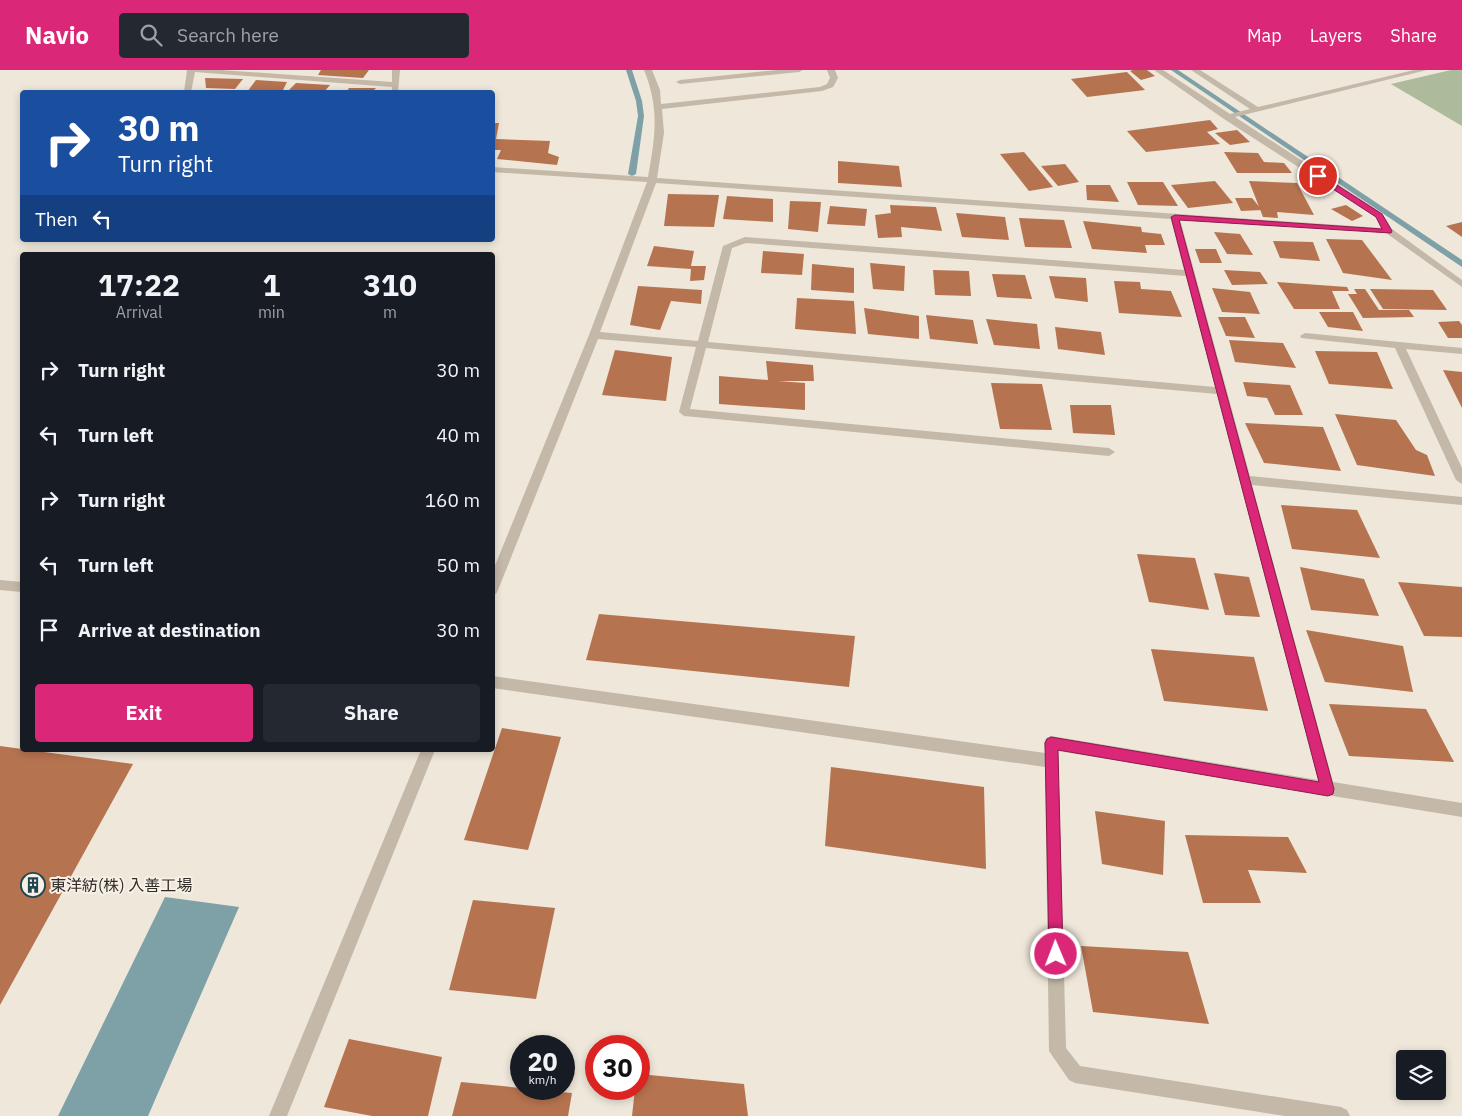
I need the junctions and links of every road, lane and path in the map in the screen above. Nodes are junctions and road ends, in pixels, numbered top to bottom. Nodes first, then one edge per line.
1 (191, 70) edge
2 (396, 70) edge
3 (648, 70) edge
4 (799, 70) edge
5 (831, 70) edge
6 (1158, 70) edge
7 (1195, 70) edge
8 (1424, 70) edge
9 (680, 82) dead end
10 (395, 88) edge
11 (187, 90) edge
12 (658, 107) junction
13 (1257, 110) junction
14 (1227, 117) junction
15 (495, 169) edge
16 (652, 180) junction
17 (1175, 217) junction
18 (1388, 231) junction
19 (1190, 273) junction
20 (1462, 284) edge
21 (594, 335) junction
22 (1305, 336) dead end
23 (701, 344) junction
24 (1399, 345) junction
25 (1462, 351) edge
26 (1221, 391) junction
27 (1109, 452) dead end
28 (1244, 480) junction
29 (1462, 480) edge
30 (1462, 501) edge
31 (495, 582) edge
32 (0, 585) edge
33 (20, 587) edge
34 (495, 682) edge
35 (427, 752) edge
36 (1052, 761) junction
37 (1328, 789) junction
38 (1462, 810) edge
39 (278, 1116) edge
40 (1341, 1116) edge

1 - 10 street
1 - 11 street
2 - 10 street
3 - 12 street
4 - 9 street
5 - 12 street
6 - 14 street
7 - 13 street
8 - 13 street
12 - 16 street
13 - 14 street
14 - 18 street
15 - 16 street
16 - 17 street
16 - 21 street
17 - 18 street
17 - 19 street
18 - 20 street
19 - 23 street
19 - 26 street
21 - 23 street
21 - 31 street
22 - 24 street
23 - 26 street
23 - 27 street
24 - 25 street
24 - 29 street
26 - 28 street
28 - 30 street
28 - 37 street
32 - 33 street
34 - 36 street
35 - 39 street
36 - 37 street
36 - 40 street
37 - 38 street

